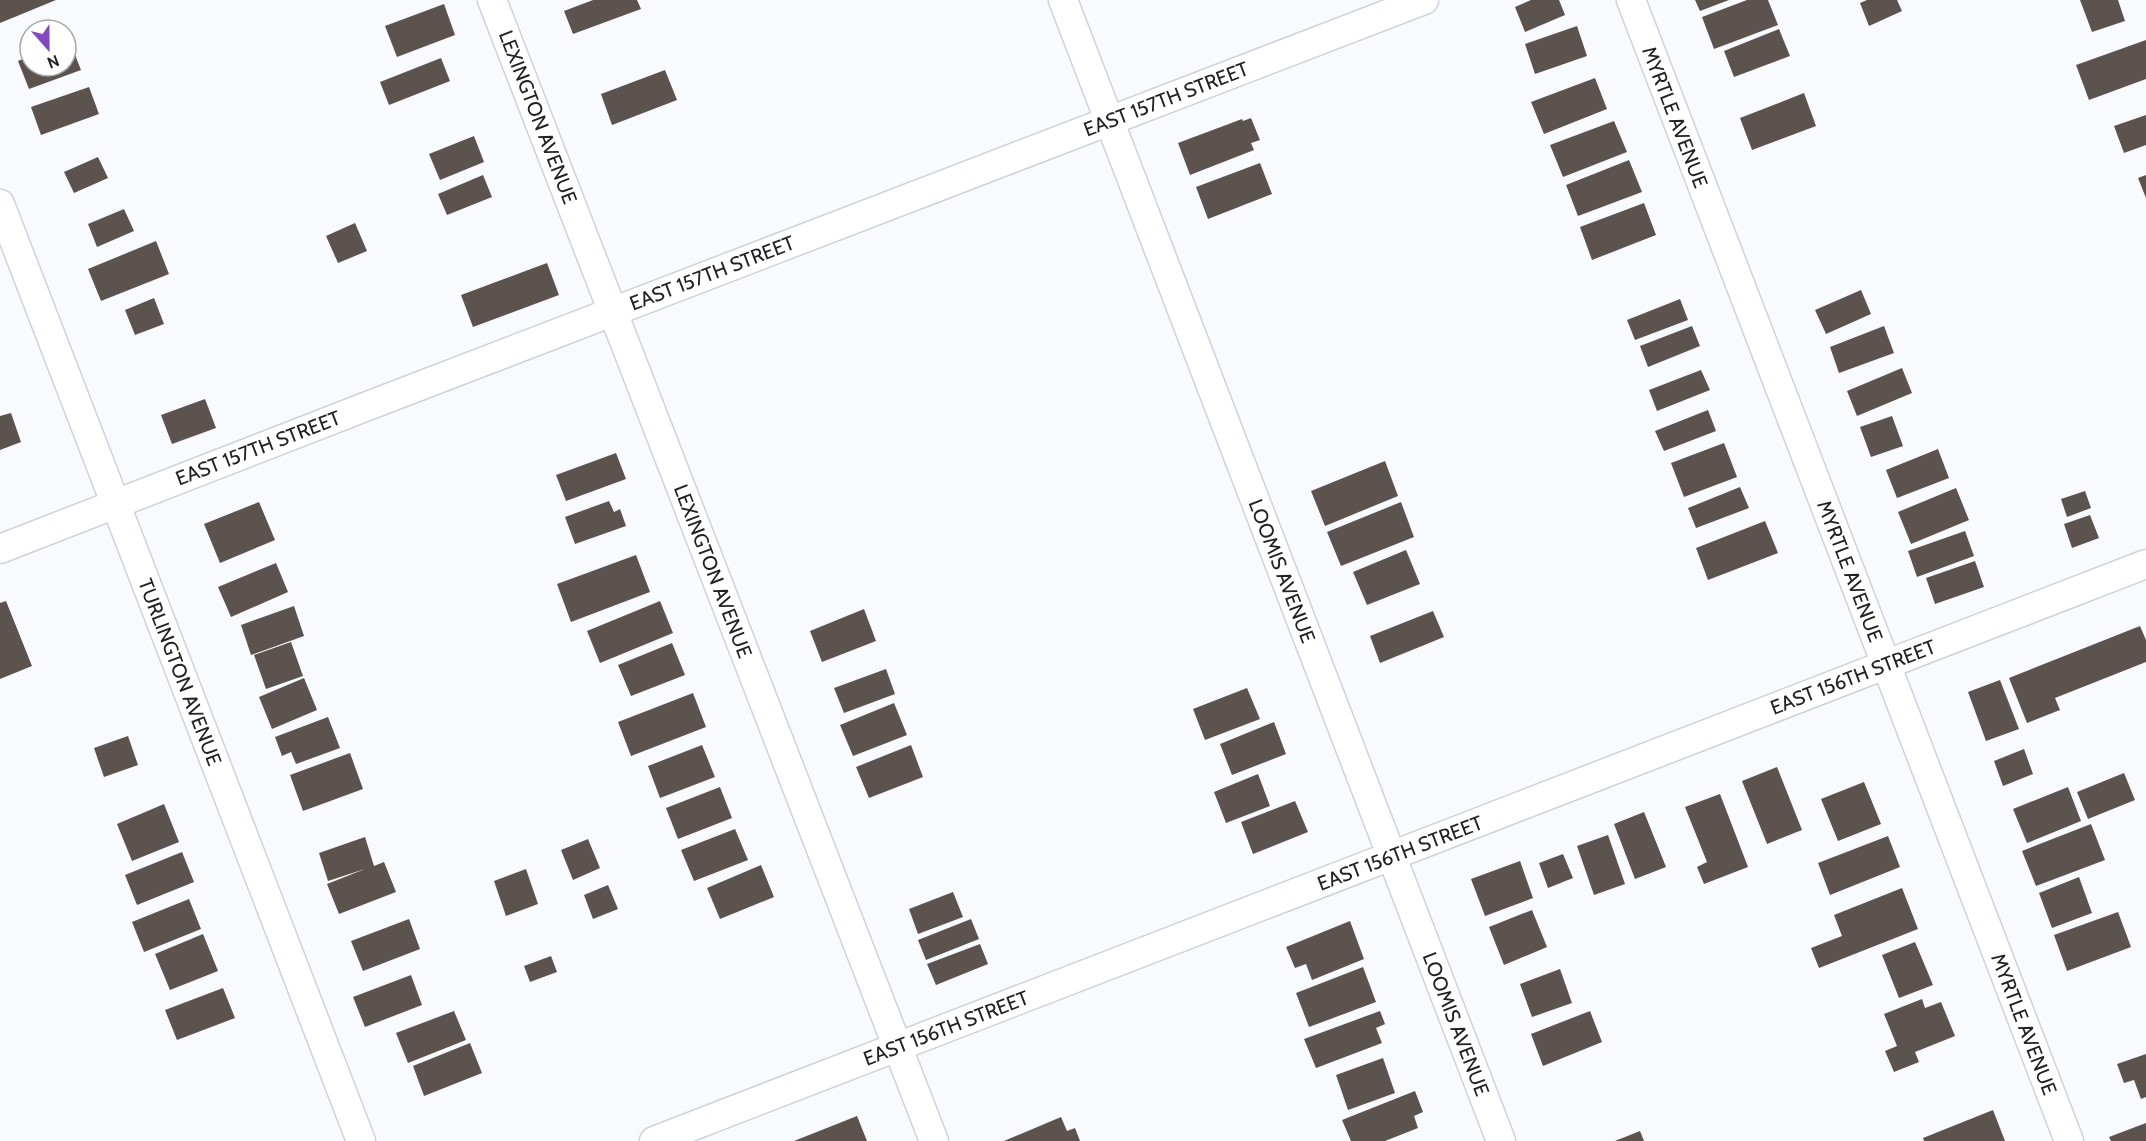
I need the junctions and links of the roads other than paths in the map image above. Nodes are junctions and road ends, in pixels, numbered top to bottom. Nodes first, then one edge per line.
1 (492, 0) edge
2 (1063, 0) edge
3 (1424, 0) edge
4 (1630, 0) edge
5 (1109, 121) junction
6 (0, 204) edge
7 (613, 312) junction
8 (115, 503) junction
9 (0, 549) edge
10 (2146, 564) edge
11 (1886, 665) junction
12 (1392, 856) junction
13 (898, 1047) junction
14 (361, 1141) edge
15 (654, 1141) edge
16 (934, 1141) edge
17 (1501, 1141) edge
18 (2069, 1141) edge

1 - 7 street, LEXINGTON AVENUE
2 - 5 street, LOOMIS AVENUE
3 - 5 street, EAST 157TH STREET
4 - 11 street, MYRTLE AVENUE
5 - 7 street, EAST 157TH STREET
5 - 12 street, LOOMIS AVENUE
6 - 8 street, TURLINGTON AVENUE
7 - 8 street, EAST 157TH STREET
7 - 13 street, LEXINGTON AVENUE
8 - 9 street, EAST 157TH STREET
8 - 14 street, TURLINGTON AVENUE
10 - 11 street, EAST 156TH STREET
11 - 12 street, EAST 156TH STREET
11 - 18 street, MYRTLE AVENUE
12 - 13 street, EAST 156TH STREET
12 - 17 street, LOOMIS AVENUE
13 - 15 street, EAST 156TH STREET
13 - 16 street, LEXINGTON AVENUE

